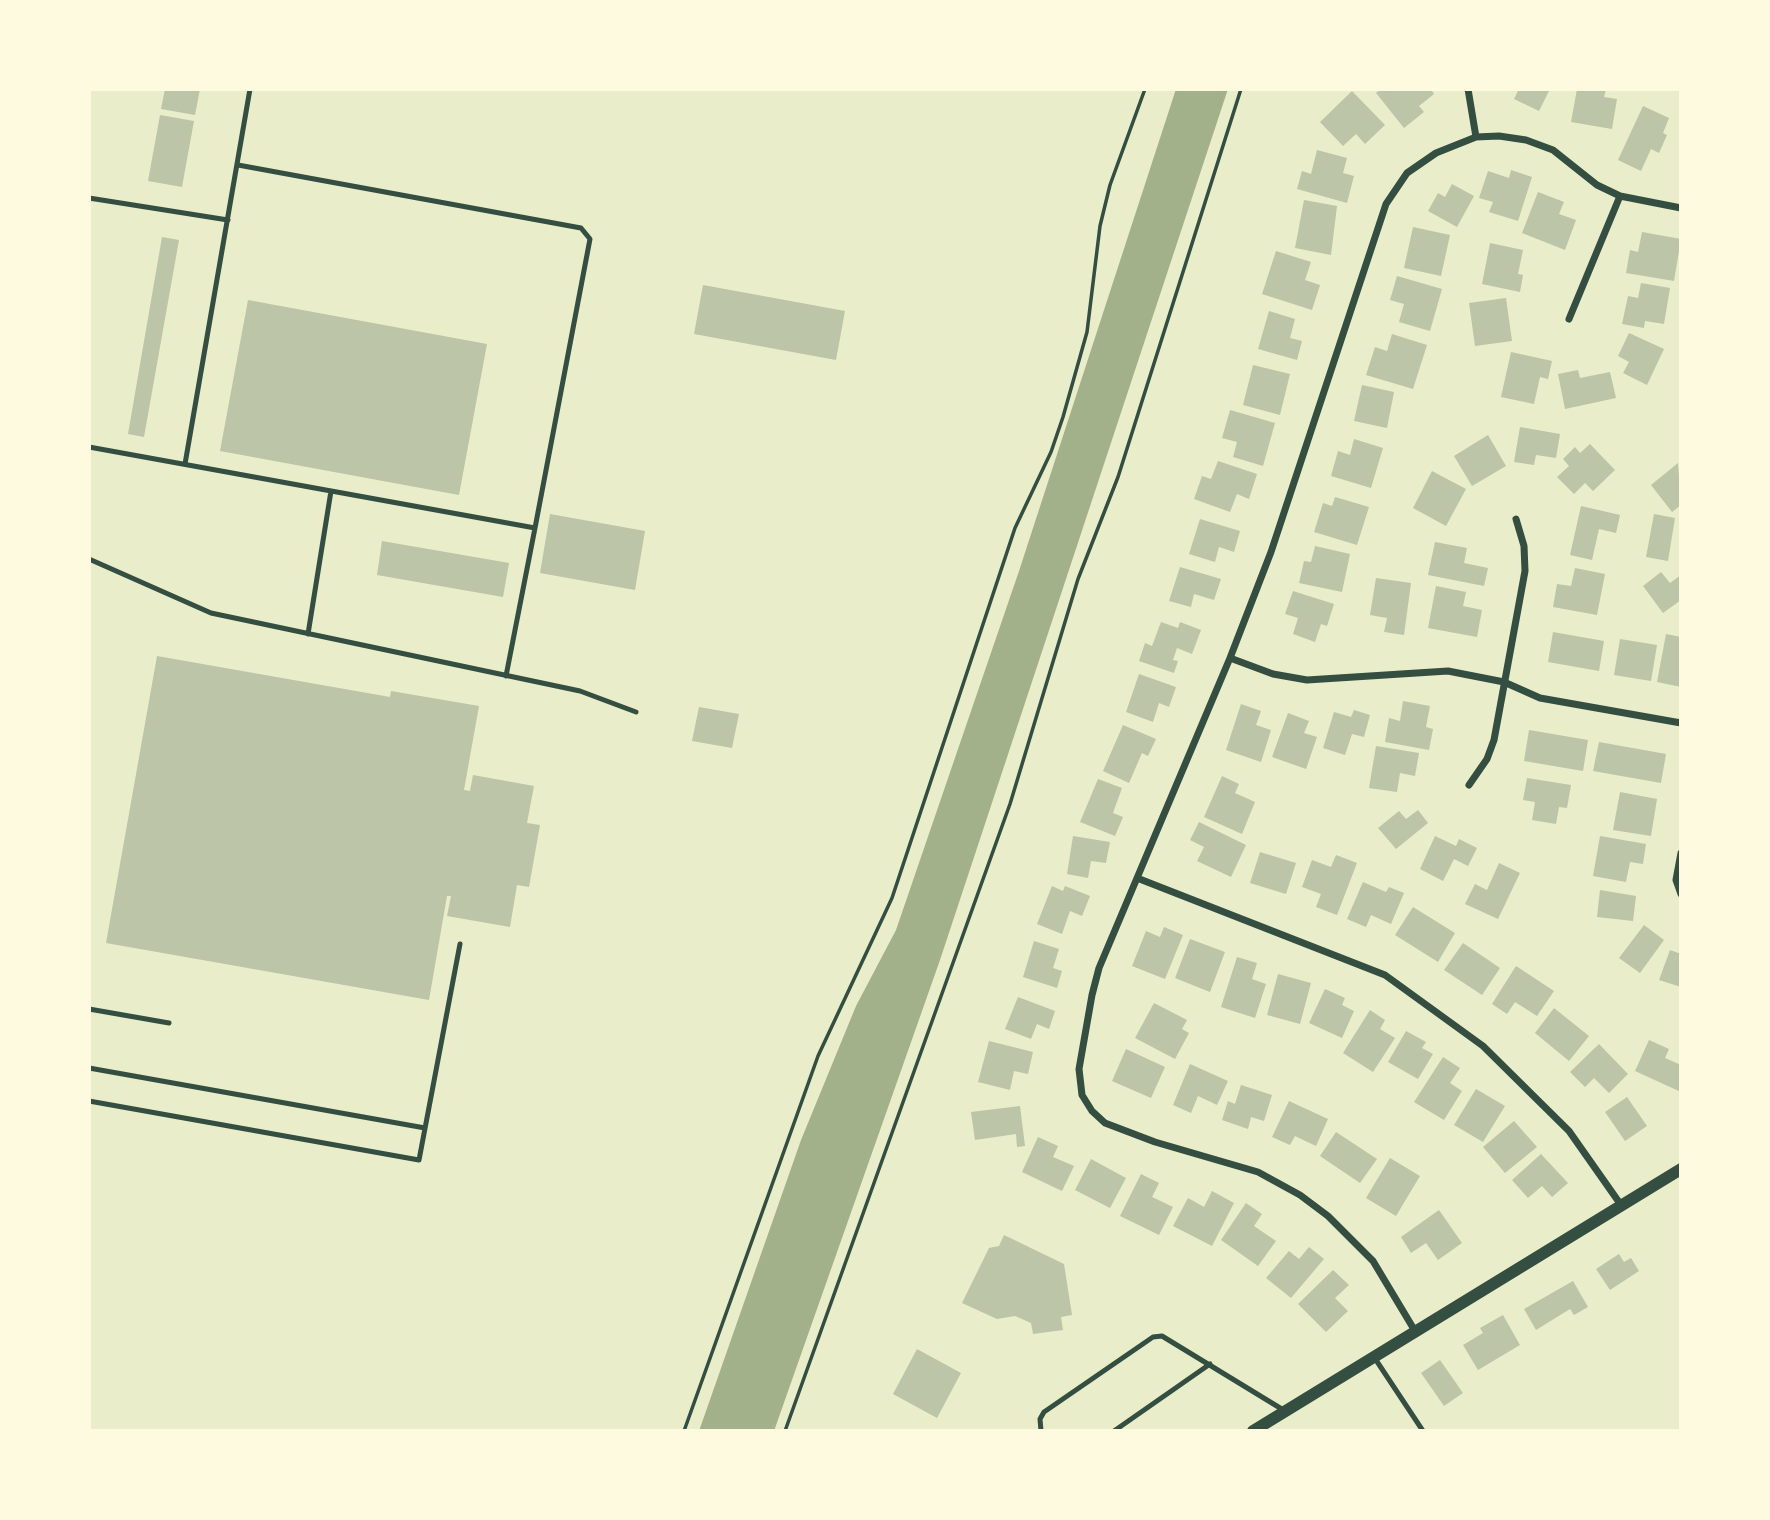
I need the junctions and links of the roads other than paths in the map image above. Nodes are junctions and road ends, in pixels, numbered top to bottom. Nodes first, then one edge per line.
1 (250, 89) edge
2 (1468, 89) edge
3 (1476, 137) junction
4 (238, 165) junction
5 (1620, 196) junction
6 (89, 198) edge
7 (1681, 208) edge
8 (228, 220) junction
9 (1569, 319) dead end
10 (89, 446) edge
11 (185, 464) junction
12 (331, 491) junction
13 (1516, 519) dead end
14 (536, 528) junction
15 (89, 559) edge
16 (308, 634) junction
17 (1230, 658) junction
18 (506, 676) junction
19 (1504, 682) junction
20 (636, 712) dead end
21 (1681, 723) edge
22 (1469, 785) dead end
23 (1681, 853) edge
24 (1137, 878) junction
25 (1681, 894) edge
26 (460, 944) dead end
27 (89, 1009) edge
28 (169, 1023) dead end
29 (89, 1068) edge
30 (89, 1101) edge
31 (425, 1128) junction
32 (1681, 1169) edge
33 (1622, 1205) junction
34 (1415, 1331) junction
35 (1374, 1357) junction
36 (1210, 1364) junction
37 (1285, 1411) junction
38 (1260, 1429) edge
39 (1041, 1431) edge
40 (1114, 1431) edge
41 (1423, 1431) edge

1 - 4 lane
2 - 3 street
3 - 5 street
3 - 17 street
4 - 8 lane
4 - 14 lane
5 - 7 street
5 - 9 street
6 - 8 lane
8 - 11 lane
10 - 11 lane
11 - 12 lane
12 - 14 lane
12 - 16 lane
13 - 19 street
14 - 18 lane
15 - 16 lane
16 - 18 lane
17 - 19 street
17 - 24 street
18 - 20 lane
19 - 21 street
19 - 22 street
23 - 25 street
24 - 33 street
24 - 34 street
26 - 31 lane
27 - 28 lane
29 - 31 lane
30 - 31 lane
32 - 33 street
33 - 34 street
34 - 35 street
35 - 37 street
35 - 41 lane
36 - 37 lane
36 - 39 lane
36 - 40 lane
37 - 38 street

